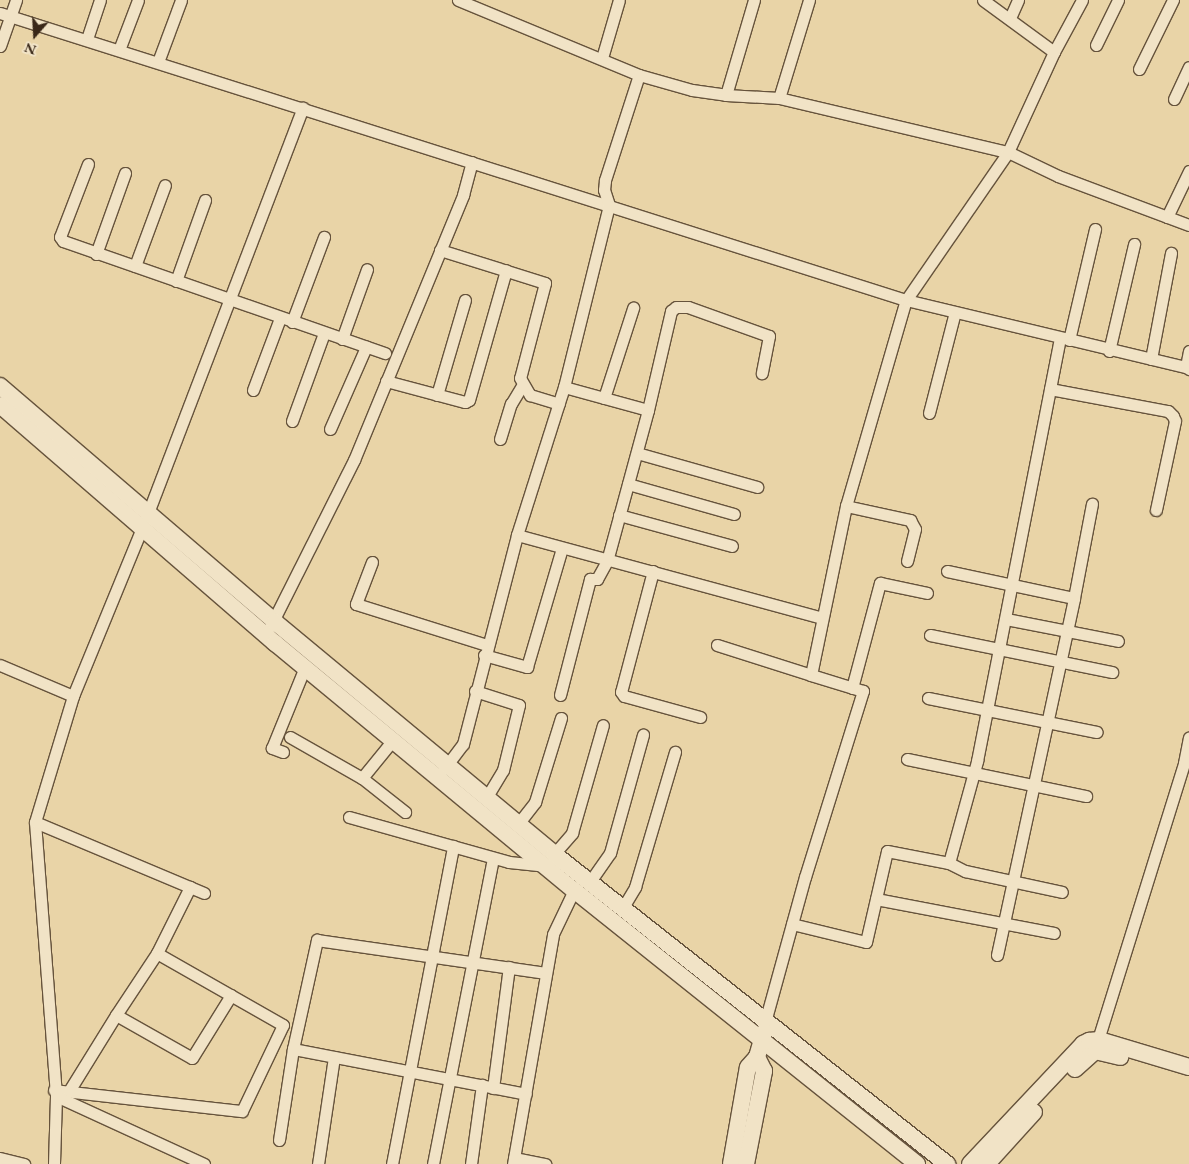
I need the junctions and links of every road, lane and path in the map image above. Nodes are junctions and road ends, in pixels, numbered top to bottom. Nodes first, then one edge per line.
1 (16, 0) edge
2 (100, 0) edge
3 (138, 0) edge
4 (181, 0) edge
5 (458, 0) edge
6 (619, 0) edge
7 (754, 0) edge
8 (810, 0) edge
9 (985, 0) edge
10 (1018, 0) edge
11 (1082, 0) edge
12 (1118, 0) edge
13 (1173, 0) edge
14 (6, 14) edge
15 (1010, 18) junction
16 (87, 39) junction
17 (1096, 45) dead end
18 (0, 46) edge
19 (120, 50) junction
20 (1054, 52) junction
21 (602, 58) junction
22 (158, 62) junction
23 (1189, 67) edge
24 (1139, 68) dead end
25 (639, 75) junction
26 (726, 95) junction
27 (779, 98) junction
28 (1174, 99) dead end
29 (303, 108) junction
30 (1008, 152) junction
31 (472, 162) junction
32 (88, 164) dead end
33 (1189, 171) edge
34 (125, 173) dead end
35 (164, 185) dead end
36 (205, 200) dead end
37 (609, 205) junction
38 (1167, 217) junction
39 (1189, 225) edge
40 (1095, 228) dead end
41 (324, 237) dead end
42 (1134, 244) dead end
43 (440, 250) junction
44 (1170, 253) dead end
45 (96, 254) junction
46 (135, 266) junction
47 (367, 269) dead end
48 (506, 270) junction
49 (176, 281) junction
50 (228, 300) junction
51 (465, 300) dead end
52 (906, 300) junction
53 (633, 308) dead end
54 (954, 312) junction
55 (280, 318) junction
56 (292, 322) junction
57 (324, 332) junction
58 (342, 339) junction
59 (1065, 339) junction
60 (366, 347) junction
61 (1109, 351) junction
62 (1189, 351) edge
63 (385, 353) dead end
64 (1151, 359) junction
65 (1188, 368) edge
66 (762, 373) dead end
67 (386, 381) junction
68 (0, 386) edge
69 (522, 386) junction
70 (564, 387) junction
71 (1050, 389) junction
72 (253, 390) dead end
73 (437, 395) junction
74 (604, 398) junction
75 (0, 404) edge
76 (559, 404) junction
77 (648, 410) junction
78 (929, 413) dead end
79 (292, 420) dead end
80 (330, 429) dead end
81 (500, 438) dead end
82 (637, 453) junction
83 (628, 484) junction
84 (756, 487) dead end
85 (1092, 504) dead end
86 (846, 506) junction
87 (1156, 510) dead end
88 (619, 514) junction
89 (734, 514) dead end
90 (145, 520) junction
91 (518, 535) junction
92 (732, 546) dead end
93 (562, 548) junction
94 (607, 560) junction
95 (907, 561) dead end
96 (372, 562) dead end
97 (653, 571) junction
98 (947, 571) dead end
99 (1013, 586) junction
100 (927, 593) dead end
101 (1074, 598) junction
102 (822, 618) junction
103 (1006, 619) junction
104 (269, 628) junction
105 (1065, 631) junction
106 (930, 635) dead end
107 (1118, 641) dead end
108 (717, 645) dead end
109 (486, 650) junction
110 (999, 650) junction
111 (1058, 661) junction
112 (0, 665) edge
113 (304, 667) junction
114 (1112, 672) dead end
115 (811, 675) junction
116 (852, 688) junction
117 (474, 691) junction
118 (560, 695) dead end
119 (73, 696) junction
120 (928, 698) dead end
121 (986, 711) junction
122 (700, 717) dead end
123 (561, 718) dead end
124 (1046, 723) junction
125 (603, 725) dead end
126 (1097, 732) dead end
127 (643, 735) dead end
128 (290, 737) dead end
129 (1189, 737) edge
130 (393, 740) junction
131 (283, 752) dead end
132 (675, 752) dead end
133 (907, 759) dead end
134 (442, 771) junction
135 (974, 774) junction
136 (362, 778) junction
137 (1034, 786) junction
138 (1086, 796) dead end
139 (486, 798) junction
140 (405, 812) dead end
141 (349, 817) dead end
142 (35, 822) junction
143 (518, 824) junction
144 (453, 846) junction
145 (493, 858) junction
146 (549, 860) junction
147 (949, 863) junction
148 (1013, 882) junction
149 (590, 883) junction
150 (190, 887) junction
151 (574, 890) junction
152 (1062, 892) dead end
153 (204, 893) dead end
154 (876, 899) junction
155 (622, 909) junction
156 (1004, 923) junction
157 (792, 924) junction
158 (1054, 934) dead end
159 (157, 953) junction
160 (430, 955) junction
161 (997, 955) dead end
162 (473, 962) junction
163 (509, 967) junction
164 (546, 973) junction
165 (231, 995) junction
166 (116, 1015) junction
167 (765, 1022) junction
168 (762, 1040) junction
169 (1097, 1046) junction
170 (293, 1049) junction
171 (334, 1057) junction
172 (757, 1057) junction
173 (1189, 1067) edge
174 (410, 1071) junction
175 (1189, 1078) edge
176 (451, 1079) junction
177 (488, 1086) junction
178 (69, 1091) junction
179 (55, 1093) junction
180 (526, 1094) junction
181 (279, 1140) dead end
182 (0, 1158) edge
183 (514, 1161) edge
184 (24, 1164) edge
185 (54, 1164) edge
186 (204, 1164) edge
187 (318, 1164) edge
188 (392, 1164) edge
189 (432, 1164) edge
190 (470, 1164) edge
191 (545, 1164) edge
192 (730, 1164) edge
193 (746, 1164) edge
194 (917, 1164) edge
195 (947, 1164) edge
196 (970, 1164) edge
197 (987, 1164) edge

1 - 14 street
2 - 16 street
3 - 19 street
4 - 22 street
5 - 21 street
6 - 21 street
7 - 26 street
8 - 27 street
9 - 15 street
10 - 15 street
11 - 20 street
12 - 17 street
13 - 24 street
14 - 16 street
14 - 18 street
15 - 20 street
16 - 19 street
19 - 22 street
20 - 30 street
21 - 25 street
22 - 29 street
23 - 28 street
25 - 26 street
25 - 37 street
26 - 27 street
27 - 30 street
29 - 31 street
29 - 50 street
30 - 38 street
30 - 52 street
31 - 37 street
31 - 43 street
32 - 45 street
33 - 38 street
34 - 45 street
35 - 46 street
36 - 49 street
37 - 52 street
37 - 70 street
38 - 39 street
40 - 59 street
41 - 56 street
42 - 61 street
43 - 48 street
43 - 67 street
44 - 64 street
45 - 46 street
46 - 49 street
47 - 58 street
48 - 69 street
48 - 73 street
49 - 50 street
50 - 55 street
50 - 90 street
51 - 73 street
52 - 54 street
52 - 86 street
53 - 74 street
54 - 59 street
54 - 78 street
55 - 56 street
55 - 72 street
56 - 57 street
57 - 58 street
57 - 79 street
58 - 60 street
59 - 61 street
59 - 71 street
60 - 63 street
60 - 80 street
61 - 64 street
62 - 65 street
64 - 65 street
66 - 77 street
67 - 73 street
67 - 104 street
68 - 90 street
69 - 76 street
69 - 81 street
70 - 74 street
70 - 76 street
71 - 87 street
71 - 99 street
74 - 77 street
75 - 90 street
76 - 91 street
77 - 82 street
82 - 83 street
82 - 84 street
83 - 88 street
83 - 89 street
85 - 101 street
86 - 95 street
86 - 102 street
88 - 92 street
88 - 94 street
90 - 104 street
90 - 119 street
91 - 93 street
91 - 109 street
93 - 94 street
93 - 109 street
94 - 97 street
94 - 118 street
96 - 109 street
97 - 102 street
97 - 122 street
98 - 99 street
99 - 101 street
99 - 103 street
100 - 116 street
101 - 105 street
102 - 115 street
103 - 105 street
103 - 110 street
104 - 113 street
104 - 134 street
105 - 107 street
105 - 111 street
106 - 110 street
108 - 115 street
109 - 117 street
110 - 111 street
110 - 121 street
111 - 114 street
111 - 124 street
112 - 119 street
113 - 130 street
113 - 131 street
115 - 116 street
116 - 157 street
117 - 134 street
117 - 139 street
119 - 142 street
120 - 121 street
121 - 124 street
121 - 135 street
123 - 143 street
124 - 126 street
124 - 137 street
125 - 146 street
127 - 149 street
128 - 136 street
129 - 169 street
130 - 134 street
130 - 136 street
132 - 155 street
133 - 135 street
134 - 139 street
134 - 146 street
135 - 137 street
135 - 147 street
136 - 140 street
137 - 138 street
137 - 148 street
139 - 143 street
141 - 144 street
142 - 150 street
142 - 179 street
143 - 146 street
144 - 145 street
144 - 160 street
145 - 146 street
145 - 162 street
146 - 149 street
146 - 151 street
147 - 148 street
147 - 154 street
148 - 152 street
148 - 156 street
149 - 155 street
150 - 153 street
150 - 159 street
151 - 164 street
151 - 168 street
154 - 156 street
154 - 157 street
155 - 167 street
156 - 158 street
156 - 161 street
157 - 167 street
159 - 165 street
159 - 166 street
160 - 162 street
160 - 170 street
160 - 174 street
162 - 163 street
162 - 176 street
163 - 164 street
163 - 177 street
164 - 180 street
165 - 166 street
165 - 178 street
166 - 178 street
167 - 168 street
167 - 195 street
168 - 172 street
168 - 194 street
169 - 173 street
169 - 175 street
169 - 196 street
169 - 197 street
170 - 171 street
170 - 181 street
171 - 174 street
171 - 187 street
172 - 192 street
172 - 193 street
174 - 176 street
174 - 188 street
176 - 177 street
176 - 189 street
177 - 180 street
177 - 190 street
178 - 179 street
179 - 185 street
179 - 186 street
180 - 183 street
182 - 184 street
183 - 191 street

